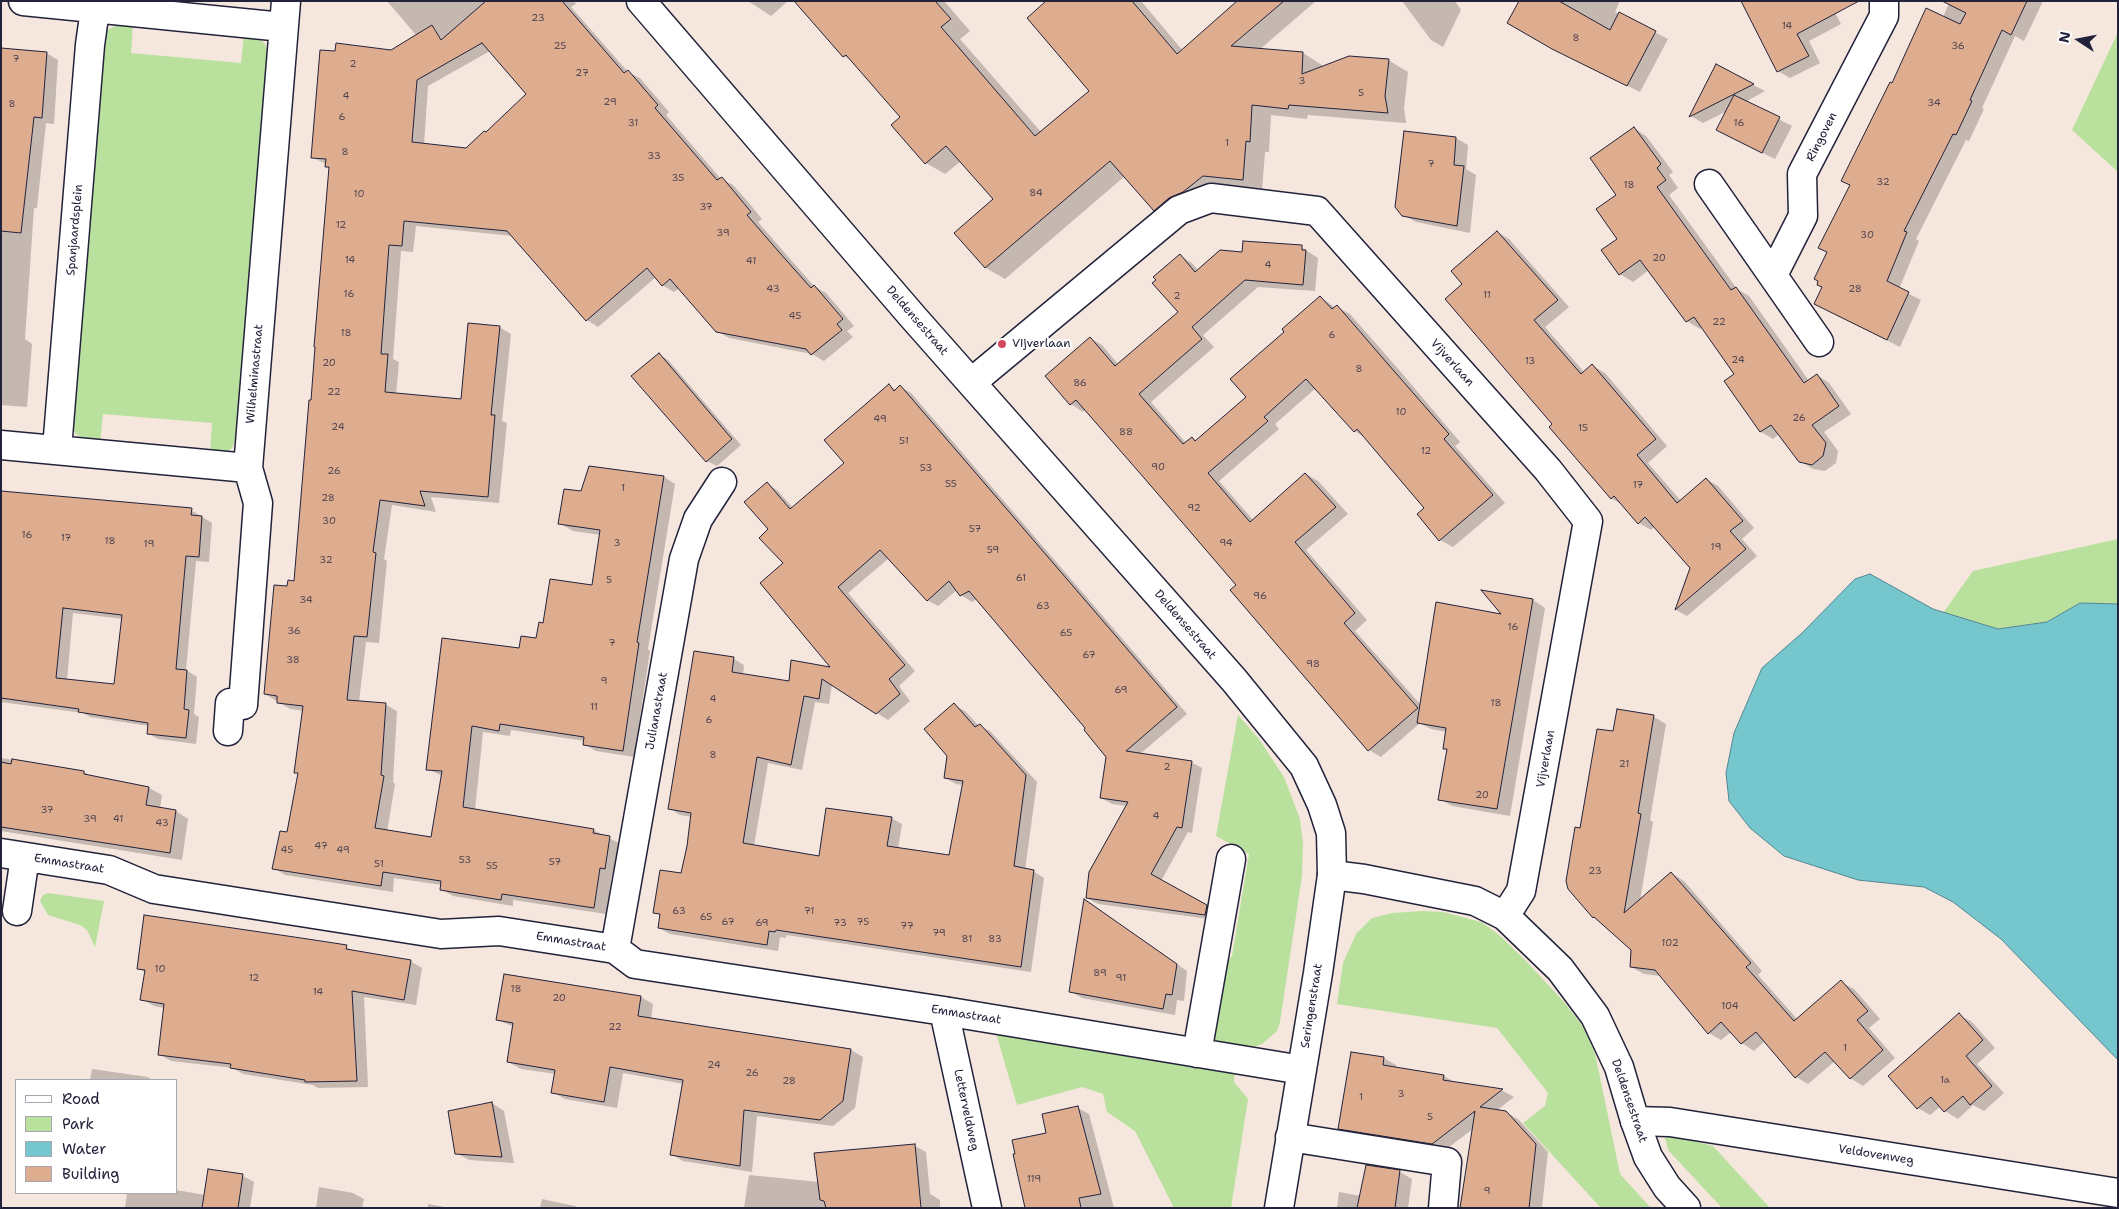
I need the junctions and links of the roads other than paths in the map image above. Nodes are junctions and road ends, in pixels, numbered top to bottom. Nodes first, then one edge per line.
1 (23, 1) edge
2 (641, 1) edge
3 (1884, 1) edge
4 (95, 9) junction
5 (285, 14) edge
6 (1709, 184) dead end
7 (1773, 275) junction
8 (1819, 342) dead end
9 (972, 382) junction
10 (1, 445) edge
11 (57, 449) junction
12 (248, 468) junction
13 (722, 482) dead end
14 (228, 731) dead end
15 (13, 855) edge
16 (1231, 859) dead end
17 (1332, 875) junction
18 (17, 911) dead end
19 (1505, 916) junction
20 (615, 949) junction
21 (944, 1011) junction
22 (1197, 1053) junction
23 (1302, 1070) junction
24 (1635, 1121) junction
25 (1290, 1137) junction
26 (2118, 1193) edge
27 (986, 1208) edge
28 (1279, 1208) edge
29 (1442, 1208) edge
30 (1686, 1208) edge

1 - 4 street
2 - 9 street, Deldensestraat
3 - 7 street, Ringoven
4 - 5 street
4 - 11 street, Spanjaardsplein
5 - 12 street, Wilhelminastraat
6 - 7 street
7 - 8 street
9 - 17 street, Deldensestraat
9 - 19 street, Vijverlaan
10 - 11 street
11 - 12 street
12 - 14 street, Wilhelminastraat
13 - 20 street, Julianastraat
15 - 18 street
15 - 20 street, Emmastraat
16 - 22 street
17 - 19 street, Deldensestraat
17 - 23 street, Seringenstraat
19 - 24 street, Deldensestraat
20 - 21 street, Emmastraat
21 - 22 street, Emmastraat
21 - 27 street, Letterveldweg
22 - 23 street, Emmastraat
23 - 25 street, Seringenstraat
24 - 26 street, Veldovenweg
24 - 30 street, Deldensestraat
25 - 28 street, Seringenstraat
25 - 29 street

